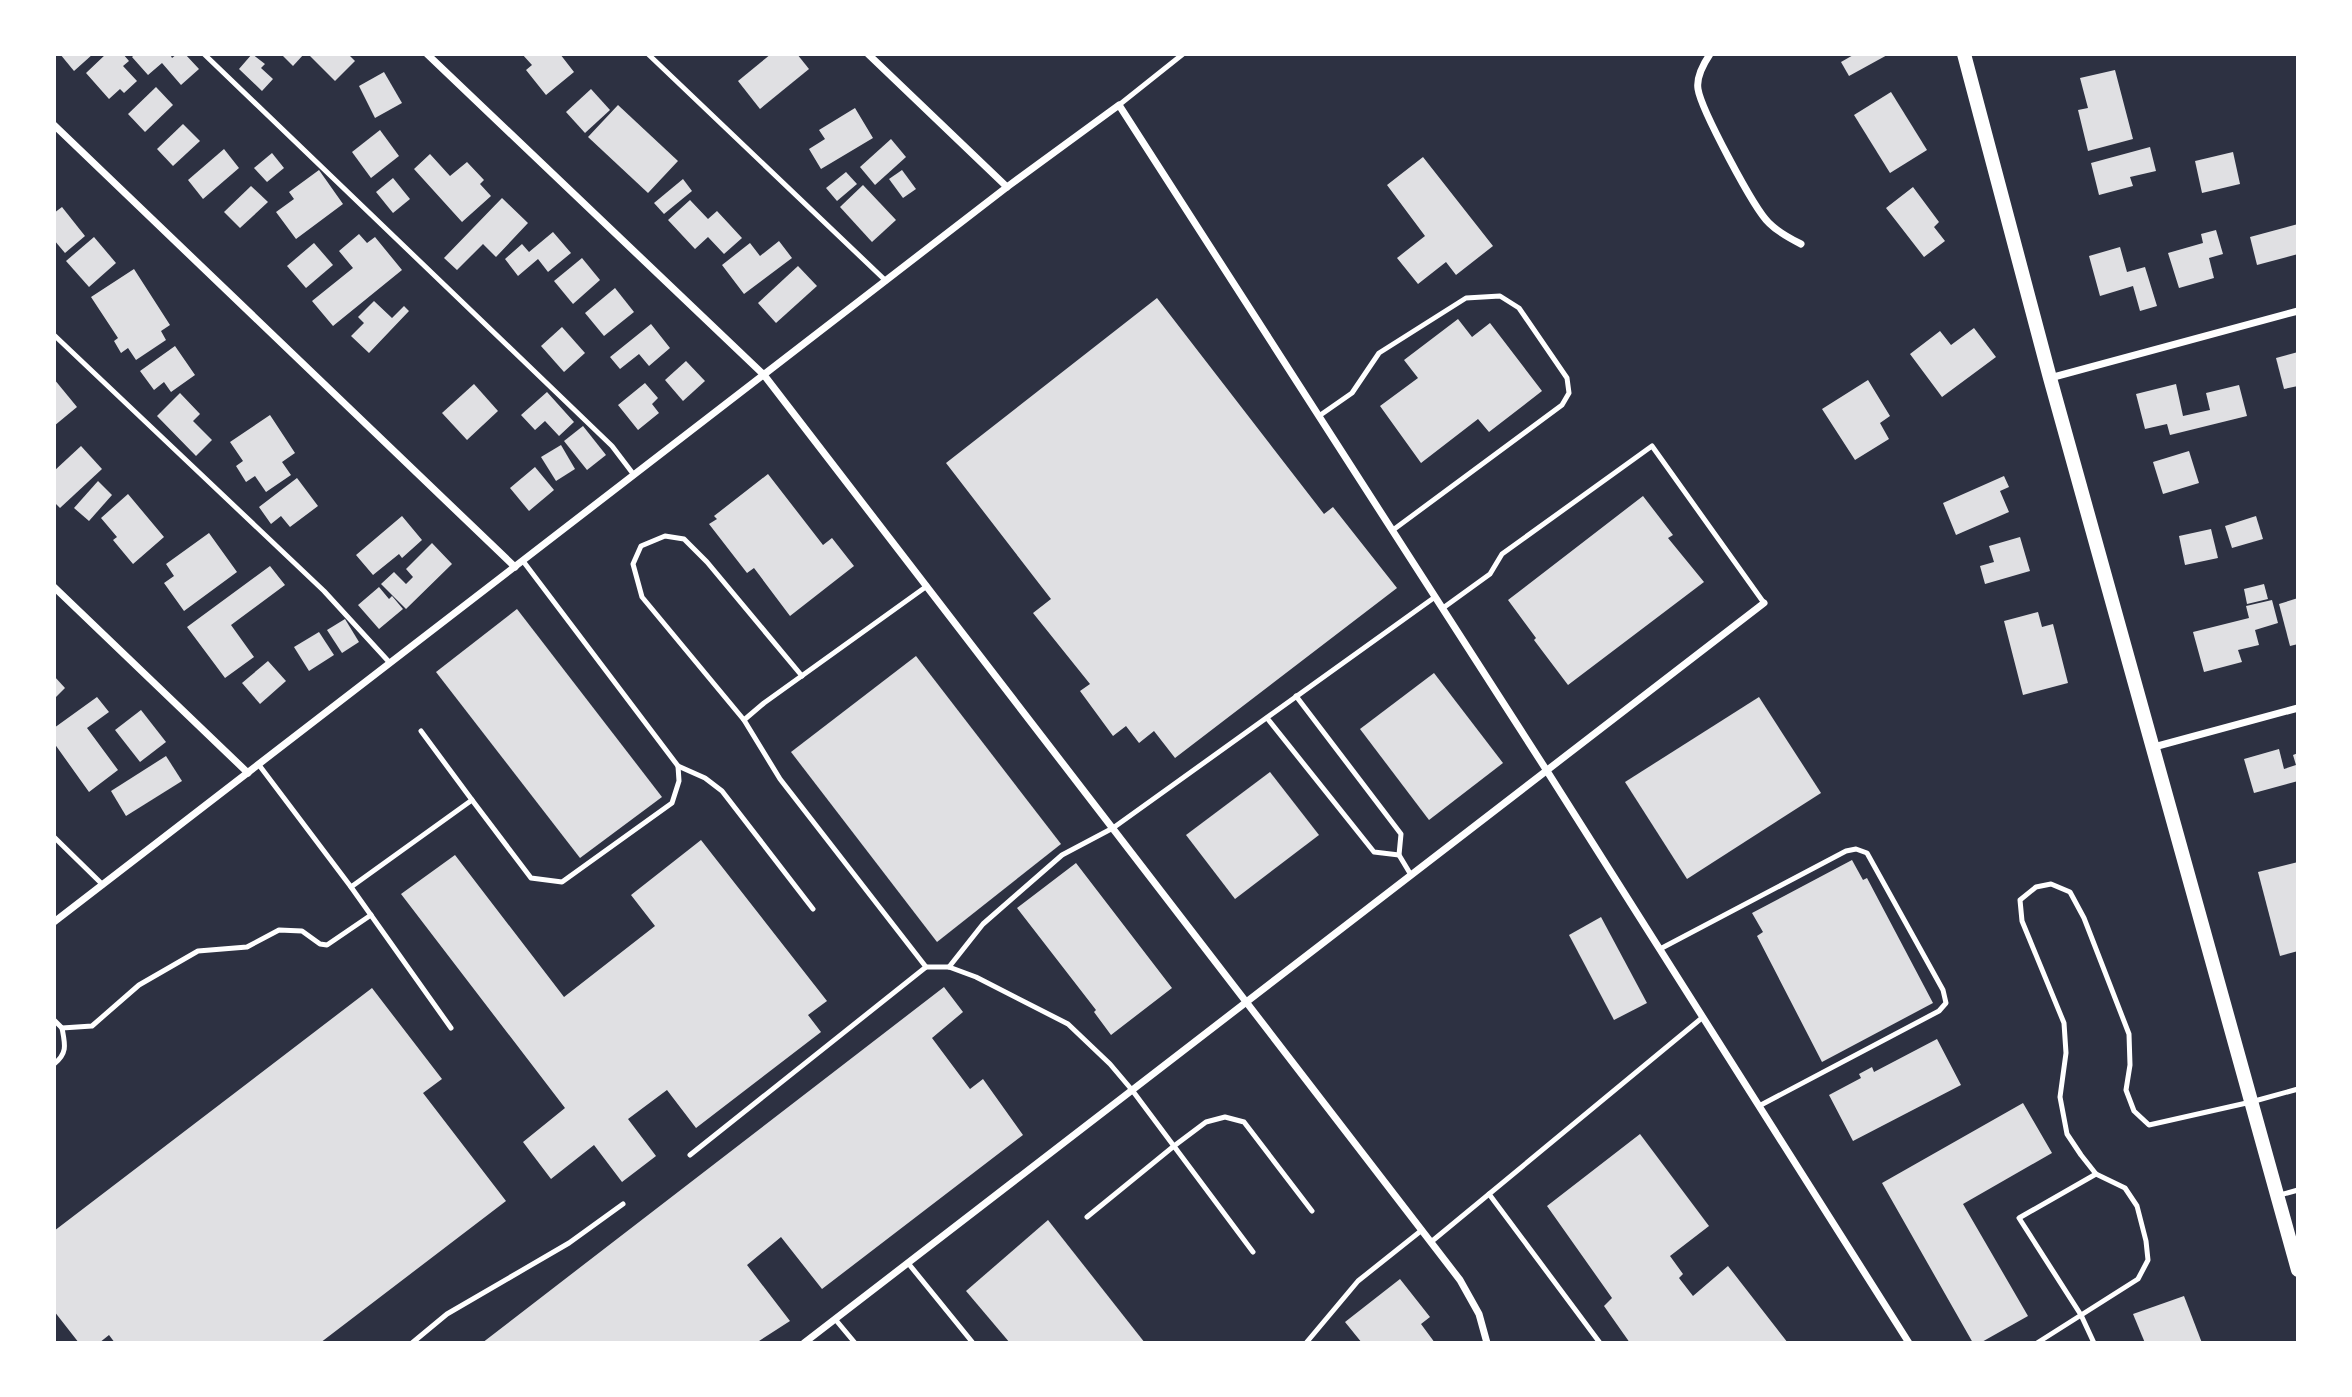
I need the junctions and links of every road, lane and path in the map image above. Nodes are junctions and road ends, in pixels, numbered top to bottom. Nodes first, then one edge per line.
1 (204, 54) edge
2 (427, 54) edge
3 (648, 54) edge
4 (868, 54) edge
5 (1183, 54) edge
6 (1710, 54) edge
7 (1964, 54) edge
8 (1119, 105) junction
9 (54, 125) edge
10 (1007, 187) junction
11 (1801, 244) dead end
12 (886, 281) junction
13 (2298, 312) edge
14 (54, 335) edge
15 (764, 374) junction
16 (2050, 378) junction
17 (1319, 416) junction
18 (634, 475) junction
19 (1393, 530) junction
20 (523, 561) junction
21 (515, 567) junction
22 (927, 586) junction
23 (54, 587) edge
24 (1435, 597) junction
25 (1764, 603) joint
26 (1443, 608) junction
27 (390, 663) junction
28 (802, 676) junction
29 (1296, 696) junction
30 (2298, 708) edge
31 (1267, 718) junction
32 (744, 720) junction
33 (421, 730) dead end
34 (2154, 747) junction
35 (259, 765) junction
36 (678, 766) junction
37 (1547, 771) junction
38 (248, 773) junction
39 (472, 800) junction
40 (1113, 828) junction
41 (54, 837) edge
42 (1399, 855) junction
43 (1412, 875) junction
44 (103, 885) junction
45 (351, 887) junction
46 (813, 909) dead end
47 (371, 915) junction
48 (54, 922) edge
49 (1660, 949) junction
50 (926, 967) junction
51 (949, 967) junction
52 (1246, 1001) junction
53 (1703, 1017) junction
54 (54, 1020) edge
55 (62, 1028) junction
56 (451, 1028) dead end
57 (54, 1064) edge
58 (2298, 1089) edge
59 (1132, 1090) junction
60 (2251, 1102) junction
61 (1759, 1105) junction
62 (1174, 1146) junction
63 (690, 1155) dead end
64 (2096, 1174) junction
65 (2298, 1190) edge
66 (1489, 1194) junction
67 (2277, 1196) junction
68 (623, 1204) dead end
69 (1312, 1211) dead end
70 (1087, 1217) dead end
71 (1422, 1230) junction
72 (1431, 1242) junction
73 (1253, 1252) dead end
74 (908, 1263) junction
75 (2298, 1270) edge
76 (2081, 1315) junction
77 (835, 1319) junction
78 (1308, 1342) edge
79 (412, 1343) edge
80 (804, 1343) edge
81 (855, 1343) edge
82 (973, 1343) edge
83 (1487, 1343) edge
84 (1600, 1343) edge
85 (1909, 1343) edge
86 (2038, 1343) edge
87 (2094, 1343) edge

1 - 18 lane
2 - 15 street
3 - 12 lane
4 - 10 street
5 - 8 lane
6 - 11 street
7 - 16 main road
8 - 10 street
8 - 17 street
9 - 21 street
10 - 12 street
12 - 15 street
13 - 16 street
14 - 27 lane
15 - 18 street
15 - 22 street
16 - 34 main road
17 - 19 street
17 - 19 lane
18 - 20 street
19 - 24 street
20 - 21 street
20 - 36 lane
21 - 27 street
22 - 28 lane
22 - 40 street
23 - 38 street
24 - 26 street
24 - 29 lane
25 - 26 lane
25 - 37 street
26 - 37 street
27 - 35 street
28 - 32 lane
28 - 32 lane
29 - 31 lane
29 - 42 lane
30 - 34 street
31 - 40 lane
31 - 42 lane
32 - 50 lane
33 - 39 lane
34 - 60 main road
35 - 38 street
35 - 45 lane
36 - 39 lane
36 - 46 lane
37 - 43 street
37 - 49 street
38 - 44 street
39 - 45 lane
40 - 51 lane
40 - 52 street
41 - 44 lane
42 - 43 lane
43 - 52 street
44 - 48 street
45 - 47 lane
47 - 55 lane
47 - 56 lane
49 - 53 street
49 - 61 lane
50 - 51 lane
50 - 63 lane
51 - 59 lane
52 - 59 street
52 - 71 street
53 - 61 street
53 - 66 lane
54 - 55 lane
55 - 57 lane
58 - 60 lane
59 - 62 lane
59 - 74 street
60 - 64 lane
60 - 67 main road
61 - 85 street
62 - 69 lane
62 - 70 lane
62 - 73 lane
64 - 76 lane
64 - 76 lane
65 - 67 lane
66 - 72 lane
66 - 84 lane
67 - 75 main road
68 - 79 lane
71 - 72 street
71 - 78 lane
72 - 83 street
74 - 77 street
74 - 82 lane
76 - 86 lane
76 - 87 lane
77 - 80 street
77 - 81 lane

